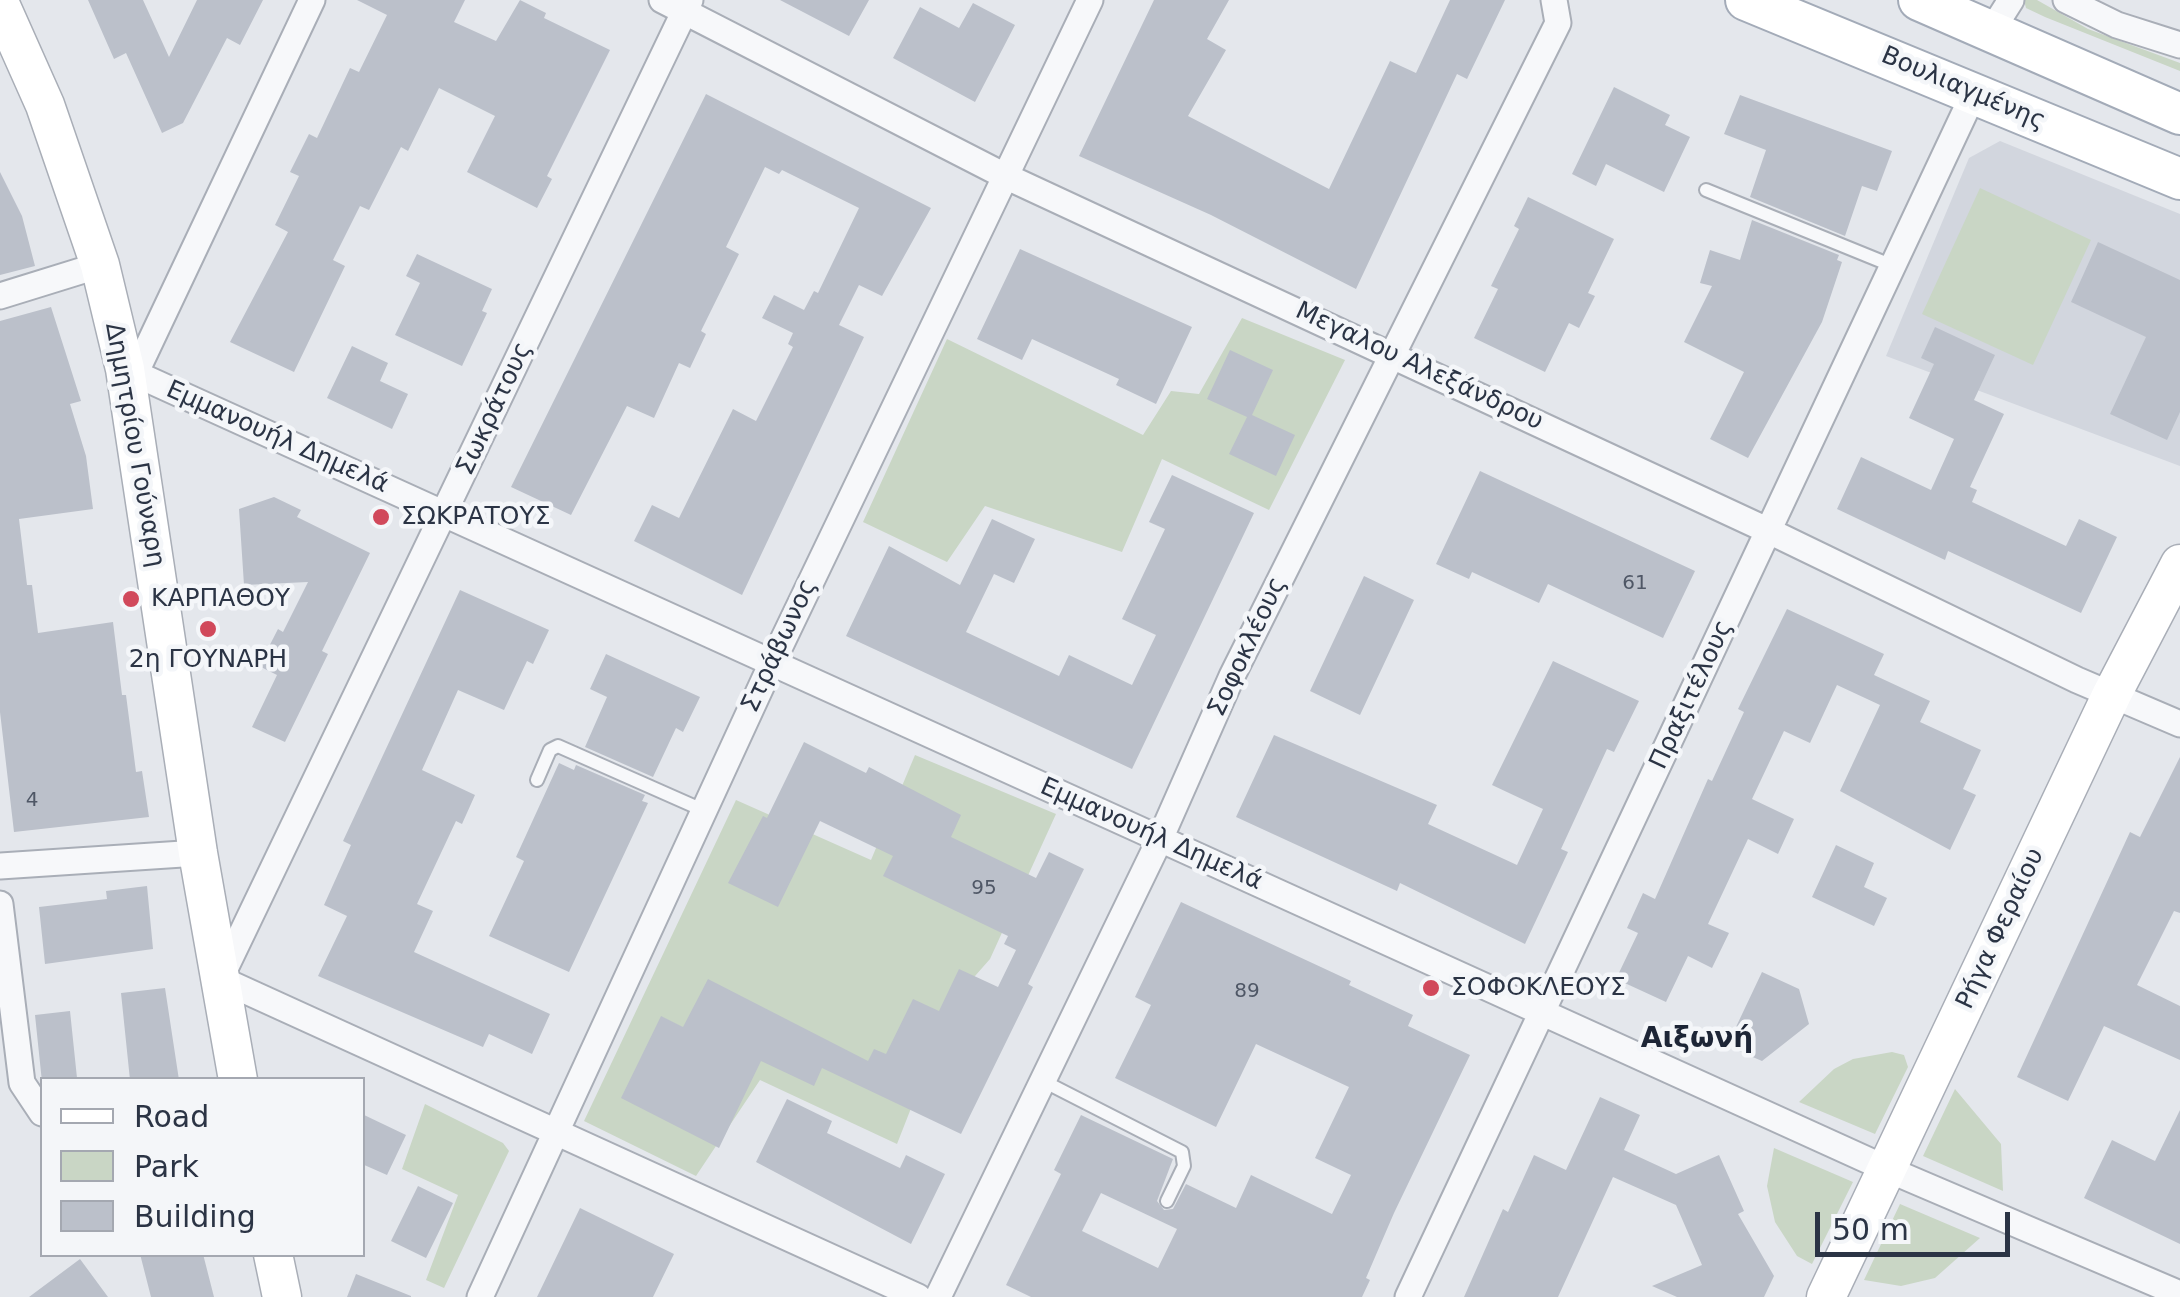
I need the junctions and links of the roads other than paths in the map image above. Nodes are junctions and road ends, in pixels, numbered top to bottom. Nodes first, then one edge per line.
1 (312, 0) edge
2 (1090, 0) edge
3 (1554, 0) edge
4 (1746, 0) edge
5 (1920, 0) edge
6 (2066, 0) edge
7 (0, 4) edge
8 (679, 4) edge
9 (2002, 15) edge
10 (2180, 45) edge
11 (1974, 94) junction
12 (2180, 114) edge
13 (1003, 175) junction
14 (2180, 179) edge
15 (1706, 190) dead end
16 (100, 264) junction
17 (1893, 266) junction
18 (0, 296) edge
19 (1391, 354) junction
20 (130, 372) junction
21 (444, 514) junction
22 (1769, 531) junction
23 (2180, 564) edge
24 (772, 663) junction
25 (2112, 694) junction
26 (2180, 724) edge
27 (537, 780) dead end
28 (705, 811) junction
29 (1160, 839) junction
30 (198, 853) junction
31 (0, 866) edge
32 (0, 904) edge
33 (220, 980) junction
34 (1542, 1012) junction
35 (237, 1077) edge
36 (1042, 1081) junction
37 (40, 1109) edge
38 (558, 1133) junction
39 (1887, 1169) junction
40 (1166, 1201) dead end
41 (274, 1257) edge
42 (2180, 1294) edge
43 (282, 1297) edge
44 (480, 1297) edge
45 (918, 1297) edge
46 (938, 1297) edge
47 (1408, 1297) edge
48 (1826, 1297) edge

1 - 20 street
2 - 13 street, Στράβωνος
3 - 19 street, Σοφοκλέους
4 - 11 main road, Βουλιαγμένης
5 - 9 main road
6 - 10 street
7 - 16 main road, Δημητρίου Γούναρη
8 - 13 street, Μεγαλου Αλεξάνδρου
8 - 21 street, Σωκράτους
9 - 12 main road
11 - 14 main road, Βουλιαγμένης
11 - 17 street, Πραξιτέλους
13 - 19 street, Μεγαλου Αλεξάνδρου
13 - 24 street, Στράβωνος
15 - 17 lane
16 - 18 street
16 - 20 main road, Δημητρίου Γούναρη
17 - 22 street, Πραξιτέλους
19 - 22 street, Μεγαλου Αλεξάνδρου
19 - 29 street, Σοφοκλέους
20 - 21 street, Εμμανουήλ Δημελά
20 - 30 main road, Δημητρίου Γούναρη
21 - 24 street, Εμμανουήλ Δημελά
21 - 33 street, Σωκράτους
22 - 25 street, Μεγαλου Αλεξάνδρου
22 - 34 street, Πραξιτέλους
23 - 25 main road, Ρήγα Φεραίου
24 - 28 street, Στράβωνος
24 - 29 street, Εμμανουήλ Δημελά
25 - 26 street, Μεγαλου Αλεξάνδρου
25 - 39 main road, Ρήγα Φεραίου
27 - 28 lane
28 - 38 street, Στράβωνος
29 - 34 street, Εμμανουήλ Δημελά
29 - 36 street, Σοφοκλέους
30 - 31 street
30 - 33 main road, Δημητρίου Γούναρη
32 - 37 street
33 - 35 main road, Δημητρίου Γούναρη
33 - 38 street
34 - 39 street, Εμμανουήλ Δημελά
34 - 47 street, Πραξιτέλους
36 - 40 lane
36 - 46 street, Σοφοκλέους
38 - 44 street, Στράβωνος
38 - 45 street
39 - 42 street, Εμμανουήλ Δημελά
39 - 48 main road, Ρήγα Φεραίου
41 - 43 main road

